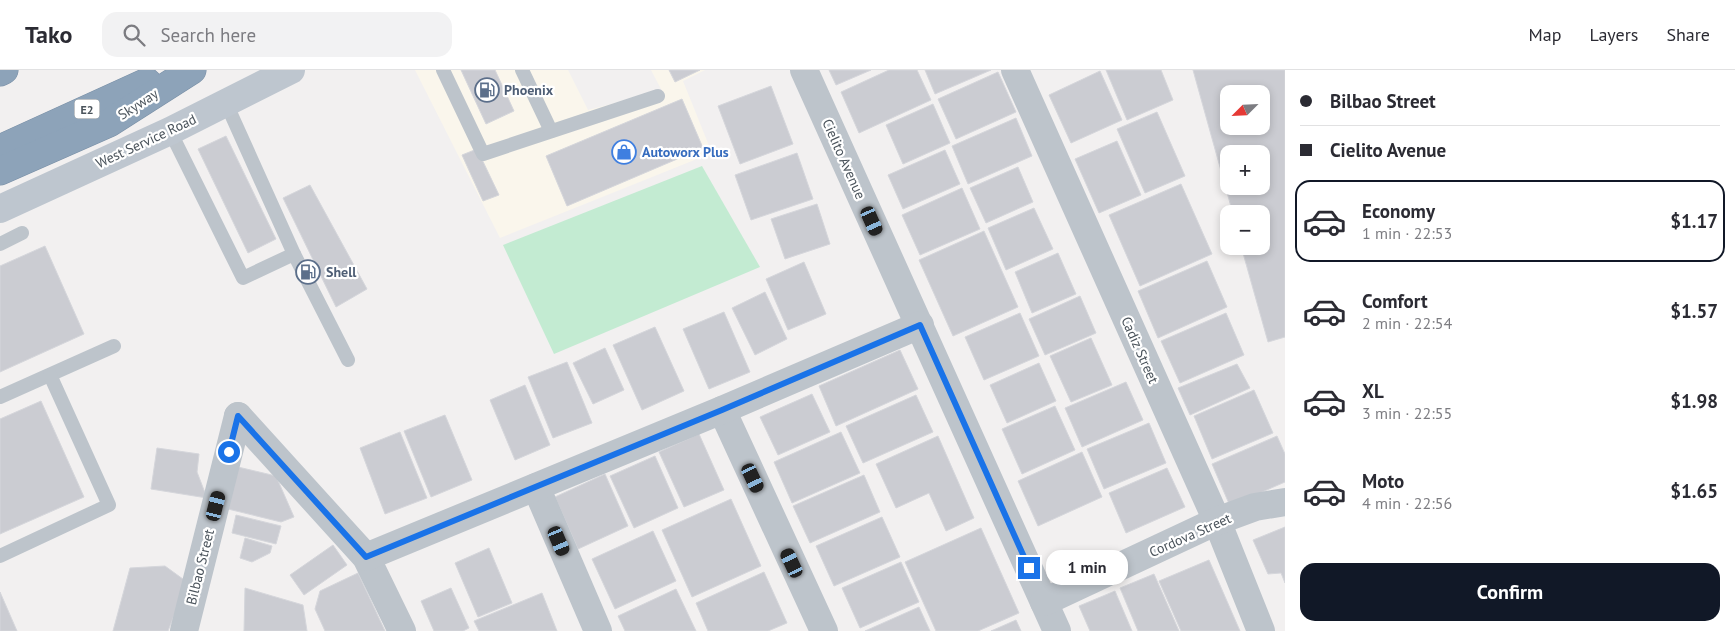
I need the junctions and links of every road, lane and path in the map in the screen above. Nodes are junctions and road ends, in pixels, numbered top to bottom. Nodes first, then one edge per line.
1 (4, 70) edge
2 (141, 70) edge
3 (173, 70) edge
4 (192, 70) edge
5 (290, 70) edge
6 (443, 70) edge
7 (522, 70) edge
8 (804, 70) edge
9 (1015, 70) edge
10 (0, 72) edge
11 (658, 96) dead end
12 (226, 103) junction
13 (170, 131) junction
14 (551, 131) junction
15 (0, 140) edge
16 (0, 149) edge
17 (0, 171) edge
18 (0, 209) edge
19 (22, 233) dead end
20 (0, 244) edge
21 (294, 254) junction
22 (920, 325) junction
23 (114, 346) dead end
24 (348, 360) dead end
25 (50, 375) junction
26 (0, 397) edge
27 (722, 410) junction
28 (536, 487) junction
29 (1285, 502) edge
30 (1217, 522) junction
31 (0, 556) edge
32 (366, 557) junction
33 (1044, 602) junction
34 (184, 631) edge
35 (402, 631) edge
36 (598, 631) edge
37 (824, 631) edge
38 (1057, 631) edge
39 (1261, 631) edge

1 - 10 highway
2 - 15 highway, Skyway / E2
3 - 16 highway, E2
4 - 17 highway, Skyway / E2
5 - 12 main road, West Service Road
6 - 14 lane
7 - 14 lane
8 - 22 street, Cielito Avenue
9 - 30 street, Cadiz Street
11 - 14 lane
12 - 13 main road, West Service Road
12 - 21 lane
13 - 18 main road, West Service Road
13 - 21 lane
19 - 20 lane
21 - 24 lane
22 - 27 street
22 - 33 street, Cielito Avenue
23 - 25 lane
25 - 26 lane
25 - 31 lane
27 - 28 street
27 - 37 street
28 - 32 street
28 - 36 street
29 - 30 street, Cordova Street
30 - 33 street, Cordova Street
30 - 39 street, Cadiz Street
32 - 34 street, Bilbao Street
32 - 35 street
33 - 38 street, Cielito Avenue

